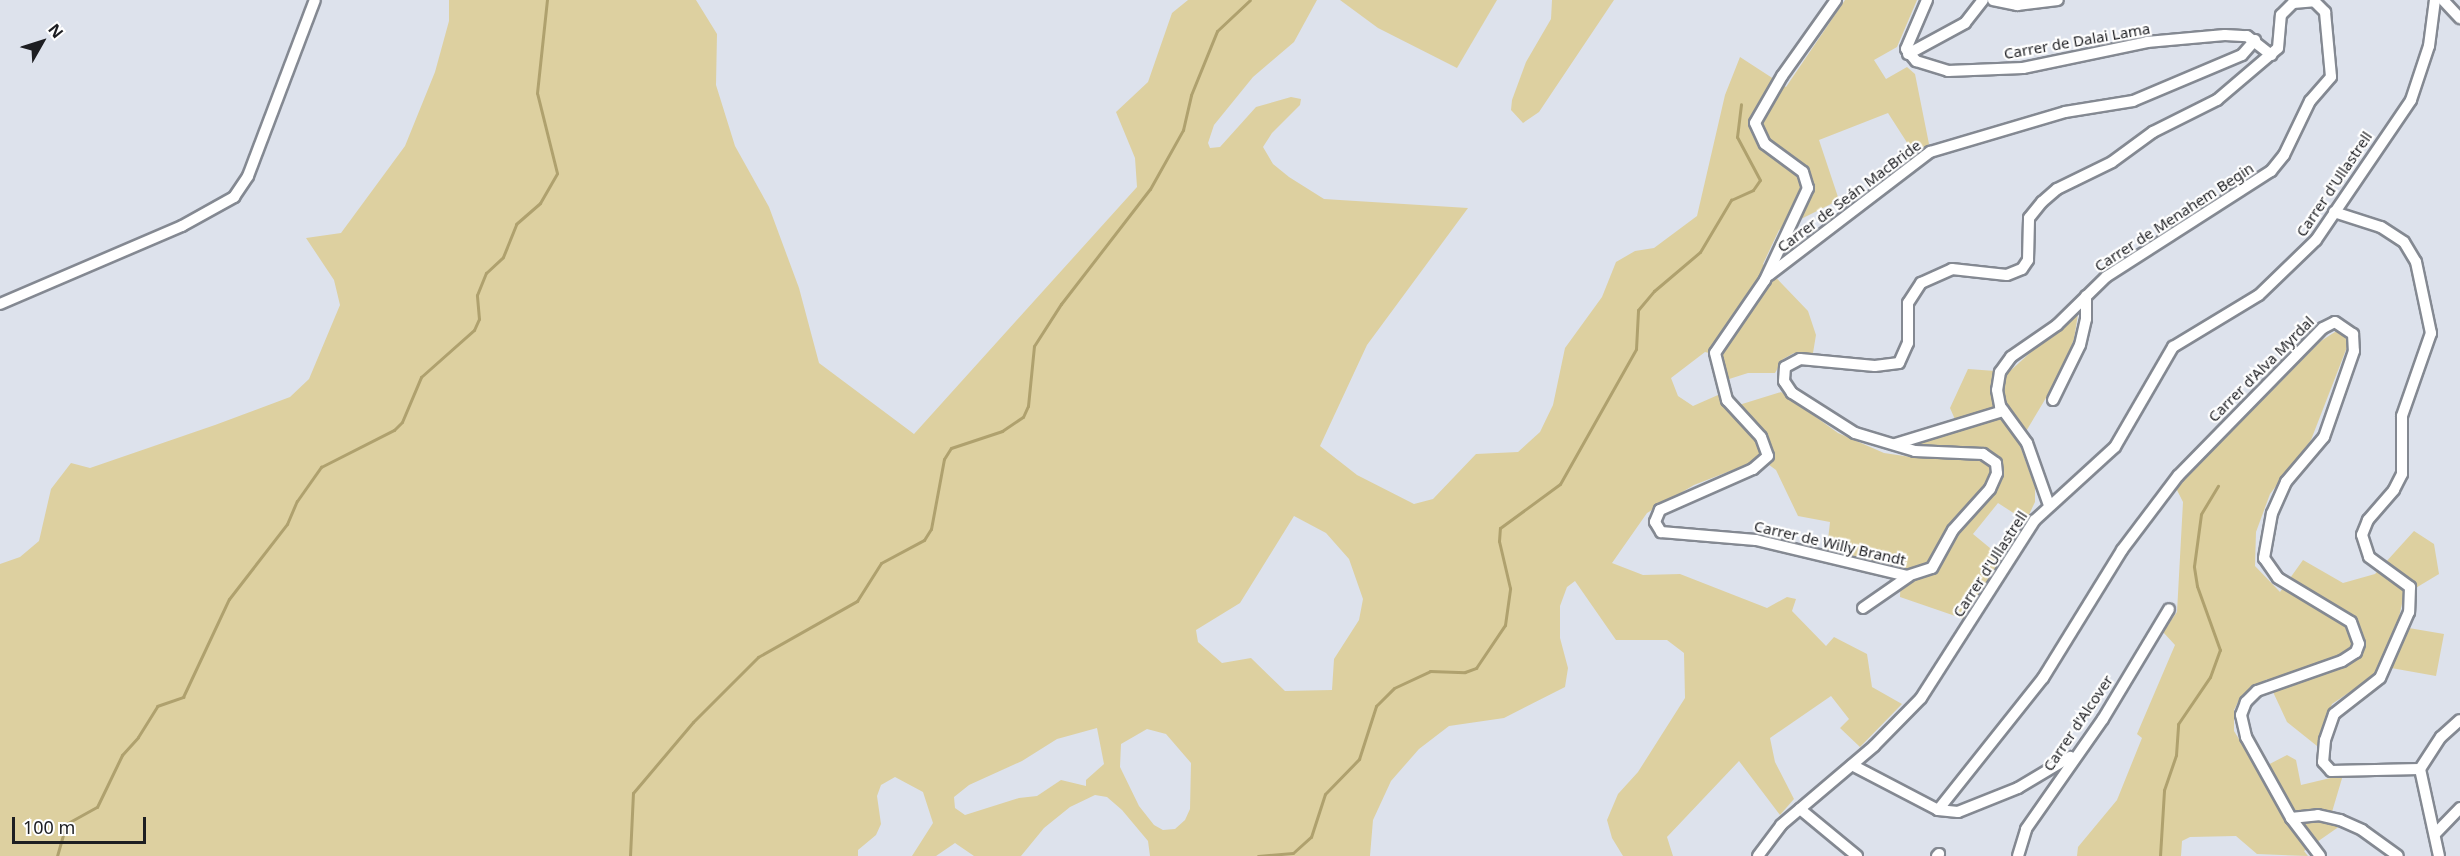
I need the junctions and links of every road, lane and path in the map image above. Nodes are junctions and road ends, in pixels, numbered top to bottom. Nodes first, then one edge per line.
1 (315, 0) edge
2 (1836, 0) edge
3 (1927, 0) edge
4 (1983, 0) edge
5 (1993, 0) edge
6 (2058, 0) edge
7 (2435, 0) edge
8 (2443, 0) edge
9 (2460, 18) edge
10 (2256, 40) junction
11 (1908, 54) junction
12 (2272, 54) junction
13 (2334, 212) junction
14 (1766, 277) junction
15 (2086, 296) junction
16 (0, 304) edge
17 (2053, 400) dead end
18 (2003, 411) junction
19 (1892, 445) junction
20 (2049, 505) junction
21 (1909, 576) junction
22 (1863, 608) dead end
23 (2169, 609) dead end
24 (2460, 720) edge
25 (2078, 752) junction
26 (1852, 765) junction
27 (2420, 769) junction
28 (2460, 808) edge
29 (1800, 809) junction
30 (1938, 810) junction
31 (2291, 818) junction
32 (2434, 834) junction
33 (1758, 856) edge
34 (1857, 856) edge
35 (2018, 856) edge
36 (2320, 856) edge
37 (2398, 856) edge
38 (2439, 856) edge

1 - 16 street
2 - 14 street, Carrer de Willy Brandt
3 - 11 street
4 - 11 street
5 - 6 street
7 - 13 street, Carrer d'Ullastrell
8 - 9 street
10 - 11 street, Carrer de Dalai Lama
10 - 12 street
10 - 14 street, Carrer de Seán MacBride
12 - 15 street, Carrer de Menahem Begin
12 - 19 street, Carrer de Willy Brandt
13 - 20 street, Carrer d'Ullastrell
13 - 27 street
14 - 21 street, Carrer de Willy Brandt
15 - 17 street
15 - 18 street, Carrer de Menahem Begin
18 - 19 street
18 - 20 street, Carrer de Menahem Begin
19 - 21 street, Carrer de Willy Brandt
20 - 26 street, Carrer d'Ullastrell
21 - 22 street
23 - 25 street, Carrer d'Alcover
24 - 27 street
25 - 30 street
25 - 35 street, Carrer d'Alcover
26 - 29 street, Carrer d'Ullastrell
26 - 30 street
27 - 32 street
28 - 32 street
29 - 33 street, Carrer d'Ullastrell
29 - 34 street
30 - 31 street, Carrer d'Alva Myrdal
31 - 36 street
31 - 37 street
32 - 38 street

